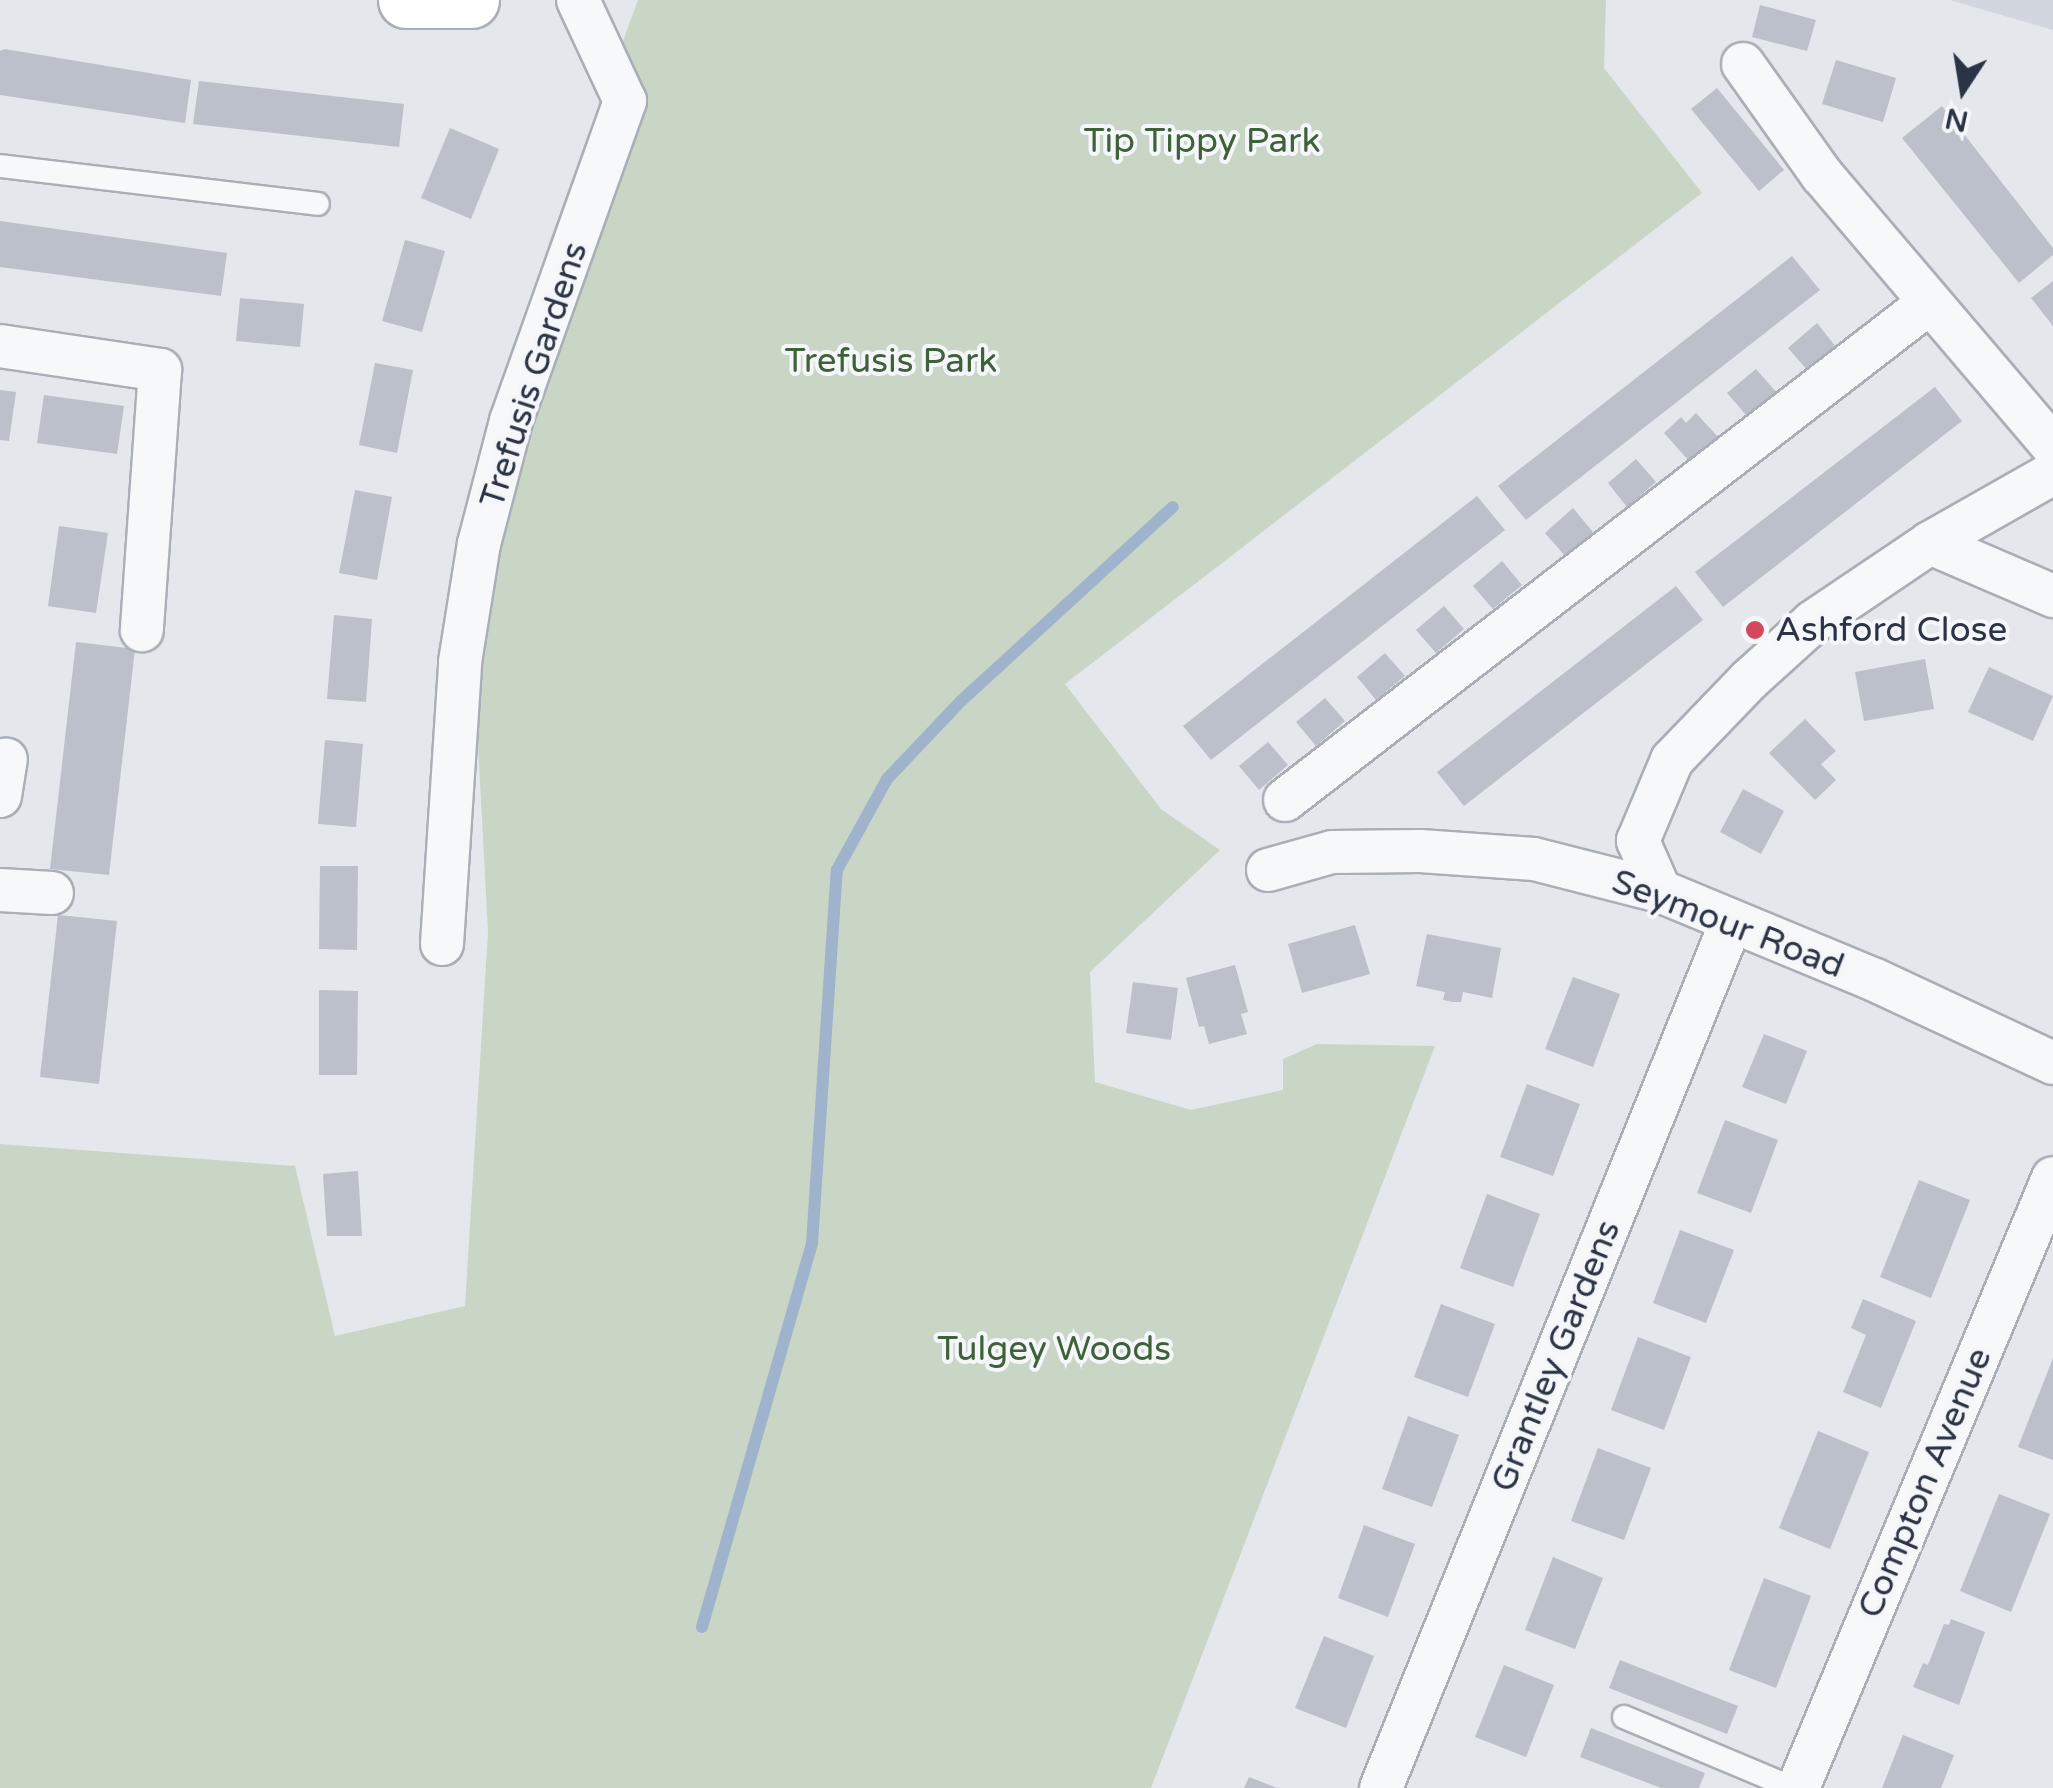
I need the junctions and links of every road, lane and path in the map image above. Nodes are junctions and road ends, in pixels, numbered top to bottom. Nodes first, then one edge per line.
1 (406, 0) edge
2 (471, 0) edge
3 (578, 0) edge
4 (1743, 64) dead end
5 (0, 166) edge
6 (318, 204) dead end
7 (1928, 304) junction
8 (0, 346) edge
9 (2053, 446) edge
10 (2053, 473) edge
11 (1930, 543) junction
12 (2053, 596) edge
13 (142, 630) dead end
14 (1285, 800) dead end
15 (1268, 870) dead end
16 (0, 890) edge
17 (1660, 891) junction
18 (52, 892) dead end
19 (1731, 924) junction
20 (442, 944) dead end
21 (2053, 1063) edge
22 (2053, 1178) edge
23 (1624, 1717) dead end
24 (1381, 1788) edge
25 (1796, 1788) edge

1 - 2 main road
3 - 20 street, Trefusis Gardens
4 - 7 street
5 - 6 lane
7 - 9 street
7 - 14 street
8 - 13 street
10 - 11 street
11 - 12 street
11 - 17 street
15 - 17 street, Seymour Road
16 - 18 street
17 - 19 street, Seymour Road
19 - 21 street, Seymour Road
19 - 24 street, Grantley Gardens
22 - 25 street, Compton Avenue
23 - 25 lane

